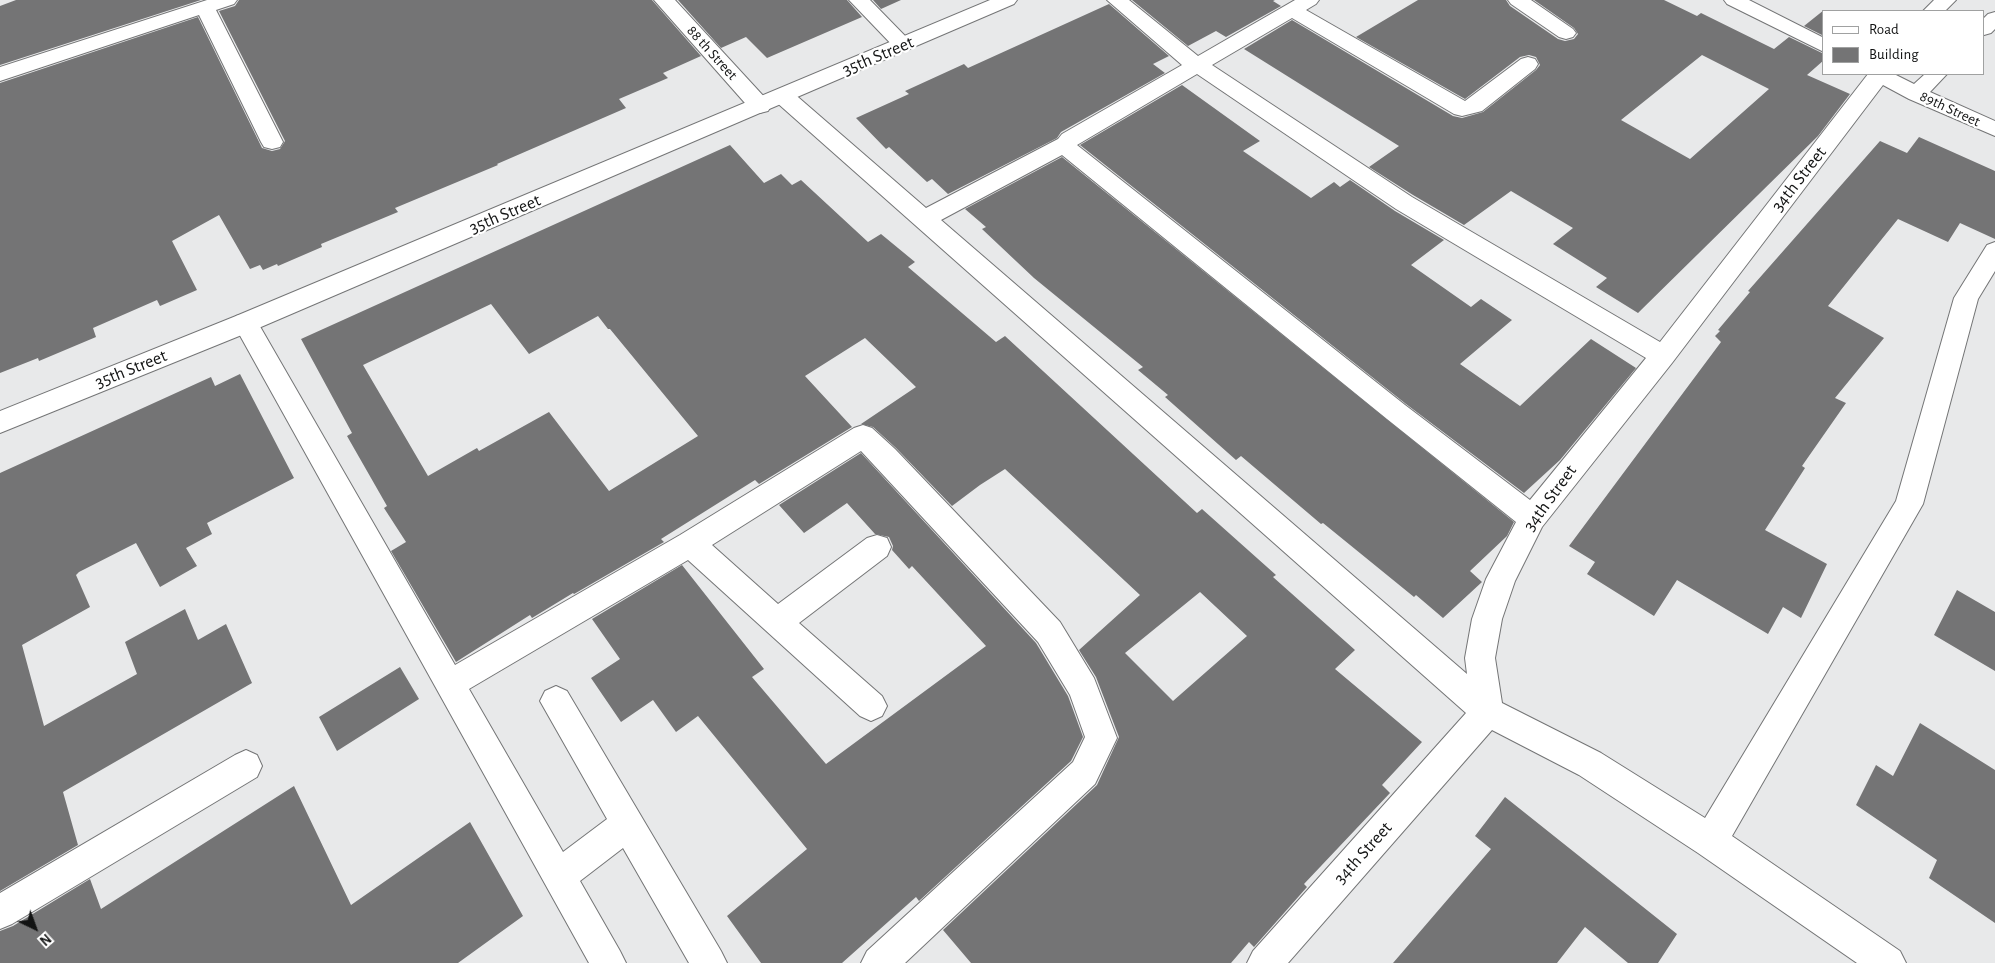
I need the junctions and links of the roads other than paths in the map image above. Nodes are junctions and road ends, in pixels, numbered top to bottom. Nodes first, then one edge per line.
1 (227, 0) edge
2 (664, 0) edge
3 (859, 0) edge
4 (1007, 0) edge
5 (1117, 0) edge
6 (1518, 0) edge
7 (1734, 0) edge
8 (1946, 0) edge
9 (1301, 5) edge
10 (204, 7) junction
11 (1934, 10) edge
12 (1995, 18) edge
13 (1985, 28) edge
14 (1566, 33) dead end
15 (903, 45) junction
16 (1822, 45) edge
17 (1528, 64) dead end
18 (1198, 66) junction
19 (0, 74) edge
20 (1878, 75) edge
21 (1881, 75) edge
22 (1936, 75) edge
23 (1916, 94) junction
24 (783, 96) junction
25 (760, 106) junction
26 (1995, 129) edge
27 (272, 142) dead end
28 (1066, 144) junction
29 (924, 219) junction
30 (1995, 251) edge
31 (245, 323) junction
32 (1663, 356) junction
33 (0, 422) edge
34 (1532, 518) junction
35 (690, 544) junction
36 (877, 547) dead end
37 (777, 622) junction
38 (450, 684) junction
39 (556, 701) dead end
40 (871, 706) dead end
41 (1488, 712) junction
42 (246, 766) dead end
43 (628, 824) junction
44 (1710, 842) junction
45 (559, 876) junction
46 (0, 912) edge
47 (608, 963) edge
48 (709, 963) edge
49 (879, 963) edge
50 (1266, 963) edge
51 (1888, 963) edge

1 - 10 street
2 - 25 street, 88 th Street
3 - 15 street
4 - 15 street, 35th Street
5 - 18 street
6 - 14 street
7 - 16 street
8 - 11 street
9 - 17 street
9 - 18 street
10 - 19 street
10 - 27 street
12 - 13 street
15 - 24 street, 35th Street
18 - 28 street
18 - 32 street
20 - 32 street, 34th Street
21 - 23 street, 89th Street
22 - 23 street
23 - 26 street, 89th Street
24 - 25 street, 35th Street
24 - 29 street
25 - 31 street, 35th Street
28 - 29 street
28 - 34 street
29 - 41 street
30 - 44 street
31 - 33 street, 35th Street
31 - 38 street
32 - 34 street, 34th Street
34 - 41 street, 34th Street
35 - 37 street
35 - 38 street
35 - 49 street
36 - 37 street
37 - 40 street
38 - 45 street
39 - 43 street
41 - 44 street
41 - 50 street, 34th Street
42 - 46 street
43 - 45 street
43 - 48 street
44 - 51 street
45 - 47 street

